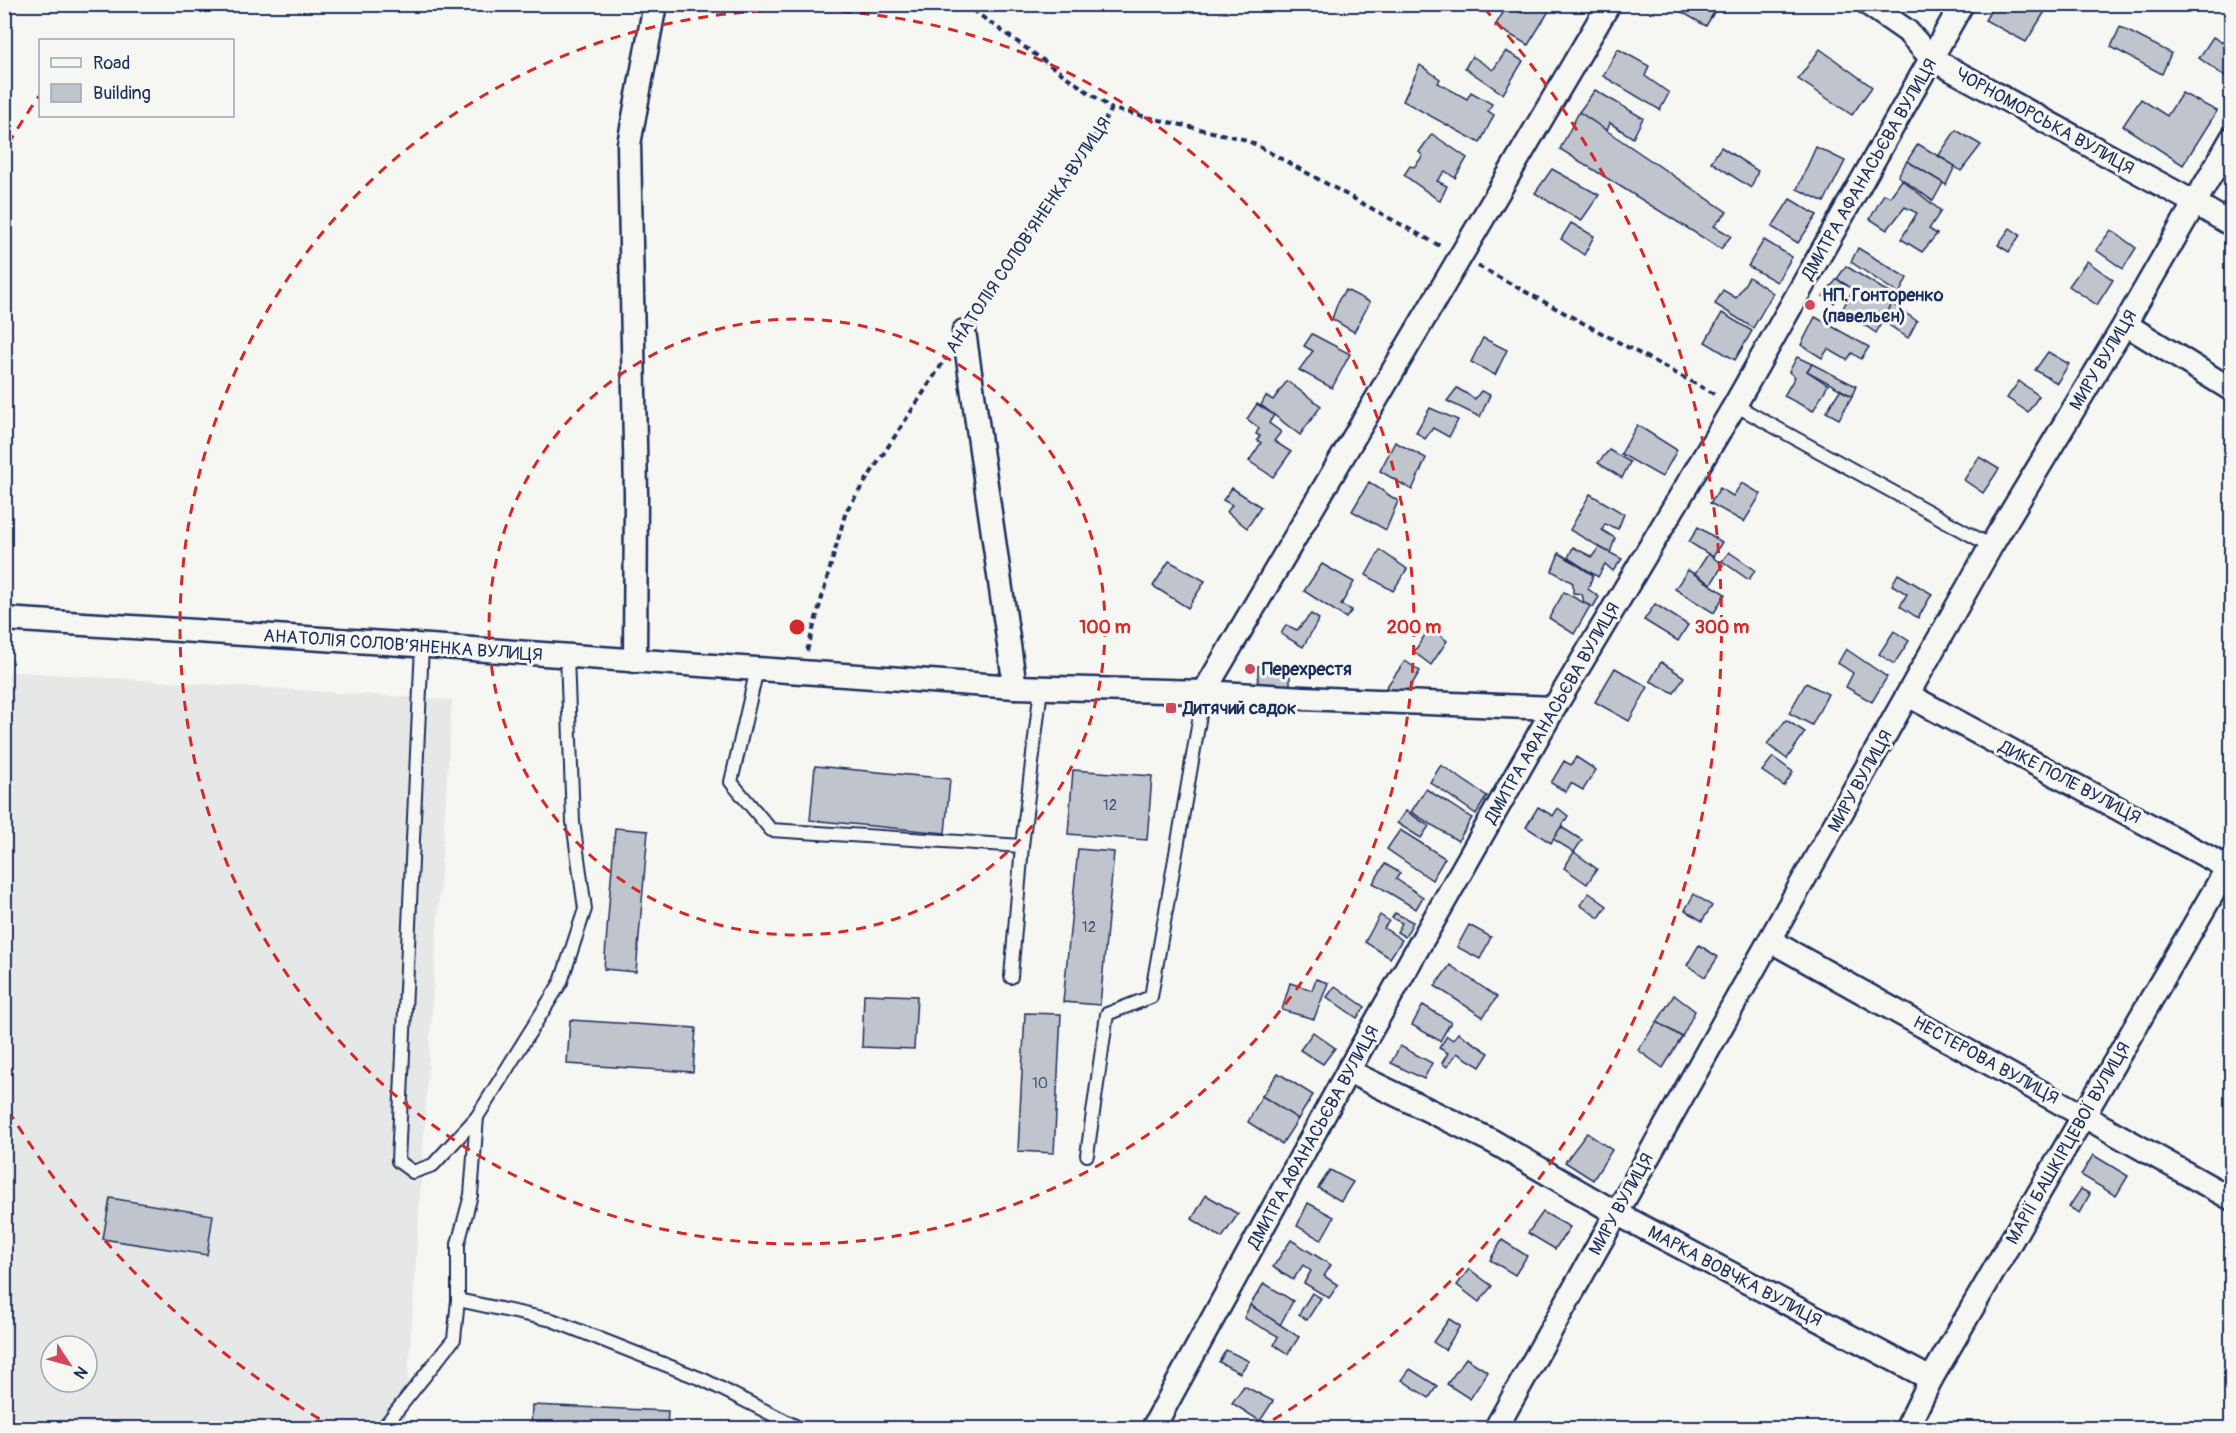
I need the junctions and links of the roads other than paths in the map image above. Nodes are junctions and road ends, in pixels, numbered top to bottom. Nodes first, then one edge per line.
1 (655, 4) edge
2 (1609, 4) edge
3 (1868, 4) edge
4 (1962, 4) edge
5 (1932, 59) junction
6 (2232, 138) edge
7 (2195, 203) junction
8 (2232, 225) edge
9 (2126, 324) junction
10 (964, 331) road end
11 (2232, 390) edge
12 (1735, 405) junction
13 (1991, 546) junction
14 (4, 619) edge
15 (422, 646) junction
16 (567, 656) junction
17 (635, 661) junction
18 (757, 669) junction
19 (1015, 687) junction
20 (1041, 688) junction
21 (1204, 692) junction
22 (1908, 695) junction
23 (1554, 708) junction
24 (1022, 846) junction
25 (2230, 866) edge
26 (1771, 941) junction
27 (1011, 977) dead end
28 (1348, 1071) junction
29 (2084, 1115) junction
30 (477, 1117) junction
31 (1087, 1155) dead end
32 (2232, 1198) edge
33 (1616, 1213) junction
34 (458, 1300) junction
35 (1931, 1379) junction
36 (383, 1428) edge
37 (799, 1428) edge
38 (1153, 1428) edge
39 (1496, 1428) edge
40 (1907, 1428) edge

1 - 17 street
2 - 21 street
3 - 5 street, ЧОРНОМОРСЬКА ВУЛИЦЯ
4 - 5 street, ДМИТРА АФАНАСЬЄВА ВУЛИЦЯ
5 - 7 street, ЧОРНОМОРСЬКА ВУЛИЦЯ
5 - 12 street, ДМИТРА АФАНАСЬЄВА ВУЛИЦЯ
6 - 7 street, МИРУ ВУЛИЦЯ
7 - 8 street, ЧОРНОМОРСЬКА ВУЛИЦЯ
7 - 9 street, МИРУ ВУЛИЦЯ
9 - 11 street
9 - 13 street, МИРУ ВУЛИЦЯ
10 - 19 street
12 - 13 lane
12 - 23 street, ДМИТРА АФАНАСЬЄВА ВУЛИЦЯ
13 - 22 street, МИРУ ВУЛИЦЯ
14 - 15 street, АНАТОЛІЯ СОЛОВ’ЯНЕНКА ВУЛИЦЯ
15 - 16 street, АНАТОЛІЯ СОЛОВ’ЯНЕНКА ВУЛИЦЯ
15 - 30 lane
16 - 17 street, АНАТОЛІЯ СОЛОВ’ЯНЕНКА ВУЛИЦЯ
16 - 30 lane
17 - 18 street, АНАТОЛІЯ СОЛОВ’ЯНЕНКА ВУЛИЦЯ
18 - 19 street, АНАТОЛІЯ СОЛОВ’ЯНЕНКА ВУЛИЦЯ
18 - 24 lane
19 - 20 street, АНАТОЛІЯ СОЛОВ’ЯНЕНКА ВУЛИЦЯ
20 - 21 street, АНАТОЛІЯ СОЛОВ’ЯНЕНКА ВУЛИЦЯ
20 - 24 lane
21 - 23 street, АНАТОЛІЯ СОЛОВ’ЯНЕНКА ВУЛИЦЯ
21 - 31 lane
22 - 25 street, ДИКЕ ПОЛЕ ВУЛИЦЯ
22 - 26 street, МИРУ ВУЛИЦЯ
23 - 28 street, ДМИТРА АФАНАСЬЄВА ВУЛИЦЯ
24 - 27 lane
25 - 29 street, МАРІЇ БАШКІРЦЕВОЇ ВУЛИЦЯ
26 - 29 street, НЕСТЕРОВА ВУЛИЦЯ
26 - 33 street, МИРУ ВУЛИЦЯ
28 - 33 street, МАРКА ВОВЧКА ВУЛИЦЯ
28 - 38 street, ДМИТРА АФАНАСЬЄВА ВУЛИЦЯ
29 - 32 street, НЕСТЕРОВА ВУЛИЦЯ
29 - 35 street, МАРІЇ БАШКІРЦЕВОЇ ВУЛИЦЯ
30 - 34 lane
33 - 35 street, МАРКА ВОВЧКА ВУЛИЦЯ
33 - 39 street, МИРУ ВУЛИЦЯ
34 - 36 lane
34 - 37 lane
35 - 40 street, МАРІЇ БАШКІРЦЕВОЇ ВУЛИЦЯ

